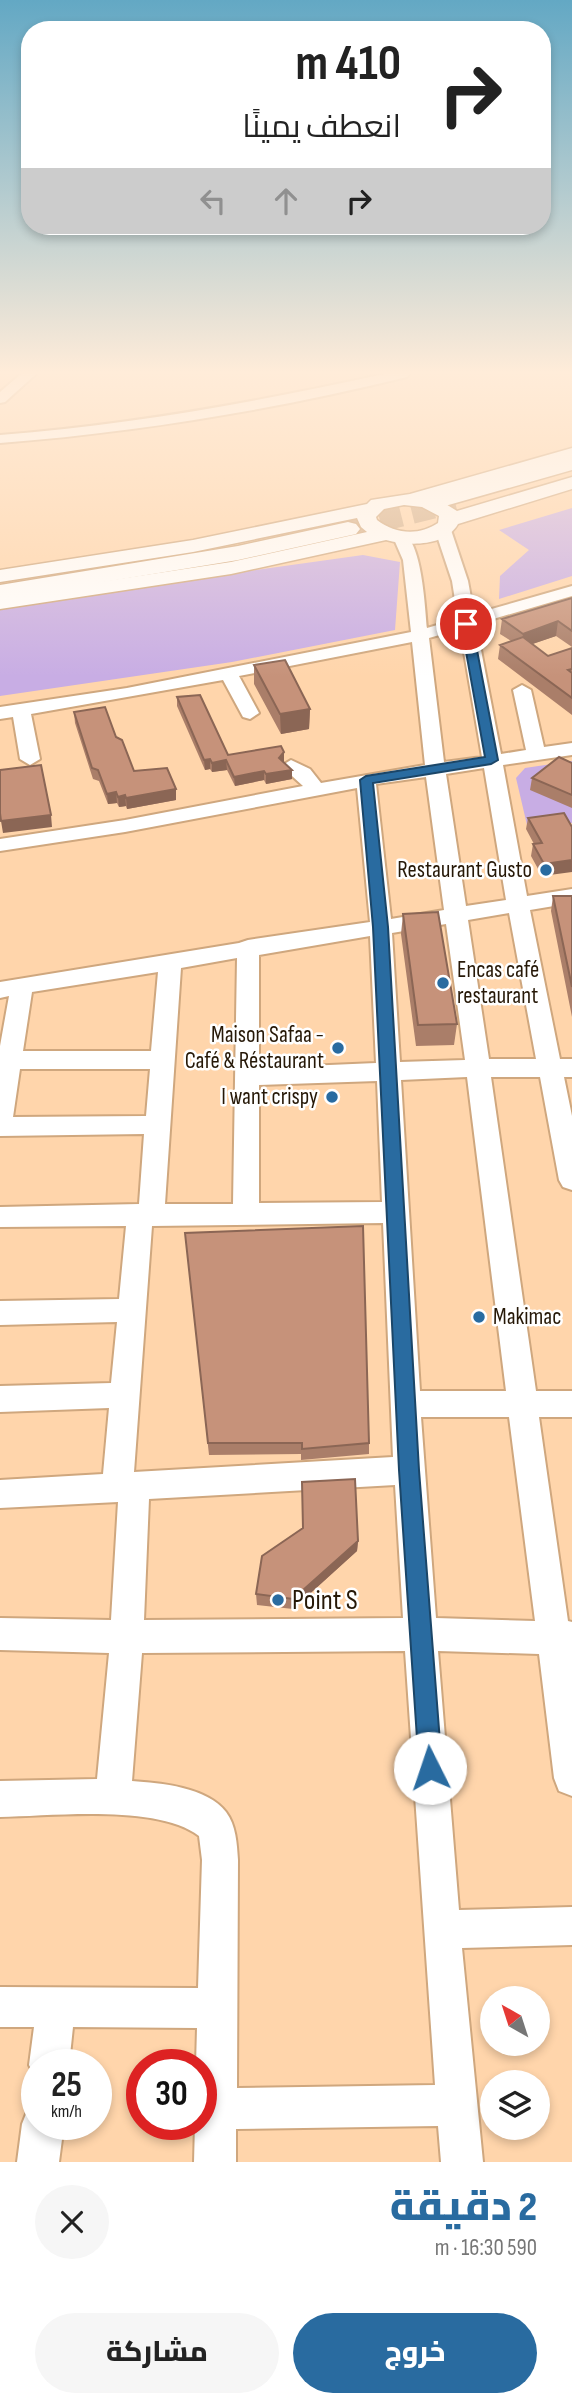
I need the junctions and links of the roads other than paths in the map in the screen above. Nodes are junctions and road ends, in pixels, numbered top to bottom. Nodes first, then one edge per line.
1 (497, 475) edge
2 (543, 475) edge
3 (558, 475) edge
4 (572, 482) edge
5 (411, 499) junction
6 (370, 509) junction
7 (449, 513) junction
8 (399, 542) junction
9 (318, 549) junction
10 (0, 576) edge
11 (0, 585) edge
12 (572, 591) edge
13 (0, 592) edge
14 (0, 603) edge
15 (466, 624) junction
16 (418, 636) junction
17 (229, 674) junction
18 (522, 690) dead end
19 (21, 709) junction
20 (0, 713) edge
21 (250, 713) dead end
22 (572, 749) edge
23 (536, 754) junction
24 (30, 759) dead end
25 (491, 760) junction
26 (291, 766) edge
27 (435, 768) junction
28 (366, 780) junction
29 (316, 790) junction
30 (0, 845) edge
31 (572, 896) edge
32 (518, 904) junction
33 (456, 913) junction
34 (381, 927) junction
35 (248, 947) junction
36 (170, 960) junction
37 (11, 988) edge
38 (9, 1060) junction
39 (163, 1060) junction
40 (478, 1068) junction
41 (561, 1068) edge
42 (387, 1073) junction
43 (248, 1077) junction
44 (0, 1118) edge
45 (156, 1125) junction
46 (0, 1127) edge
47 (572, 1180) edge
48 (396, 1212) junction
49 (246, 1213) junction
50 (146, 1214) junction
51 (0, 1217) edge
52 (132, 1310) junction
53 (0, 1313) edge
54 (125, 1395) junction
55 (0, 1399) edge
56 (406, 1404) junction
57 (572, 1404) edge
58 (521, 1406) junction
59 (409, 1470) junction
60 (125, 1487) junction
61 (0, 1494) edge
62 (422, 1633) junction
63 (0, 1634) edge
64 (127, 1637) junction
65 (563, 1638) edge
66 (572, 1778) edge
67 (113, 1798) junction
68 (0, 1799) edge
69 (572, 1926) edge
70 (441, 1929) junction
71 (0, 2007) edge
72 (56, 2007) junction
73 (217, 2008) junction
74 (51, 2049) edge
75 (217, 2049) edge
76 (457, 2105) junction
77 (217, 2109) edge
78 (41, 2140) edge
79 (215, 2140) edge
80 (38, 2162) edge
81 (215, 2162) edge
82 (462, 2162) edge

1 - 5 main road
2 - 7 highway
3 - 7 highway
4 - 7 main road
5 - 6 main road
5 - 7 main road
6 - 8 main road
6 - 10 main road
7 - 8 main road
7 - 15 street
8 - 9 main road
8 - 9 main road
8 - 16 street
9 - 14 main road
11 - 13 highway
12 - 15 street
15 - 16 street
15 - 25 street
16 - 17 street
16 - 27 street
17 - 19 street
17 - 21 street
18 - 23 street
19 - 20 street
19 - 24 street
22 - 23 street
23 - 25 street
25 - 27 street
25 - 32 street
26 - 29 street
27 - 28 street
27 - 33 street
28 - 29 street
28 - 34 street
29 - 30 street
31 - 32 street
32 - 33 street
32 - 41 street
33 - 34 street
33 - 40 street
34 - 35 street
34 - 42 street
35 - 36 street
35 - 43 street
36 - 37 street
36 - 39 street
37 - 38 street
38 - 39 street
38 - 44 street
39 - 45 street
40 - 41 street
40 - 42 street
40 - 58 street
41 - 47 street
42 - 43 street
42 - 48 street
43 - 49 street
45 - 46 street
45 - 50 street
48 - 49 street
48 - 56 street
49 - 50 street
50 - 51 street
50 - 52 street
52 - 53 street
52 - 54 street
54 - 55 street
54 - 60 street
56 - 58 street
56 - 59 street
57 - 58 street
58 - 65 street
59 - 60 street
59 - 62 street
60 - 61 street
60 - 64 street
62 - 64 street
62 - 65 street
62 - 70 street
63 - 64 street
64 - 67 street
65 - 66 street
67 - 68 street
67 - 73 street
69 - 70 street
70 - 76 street
71 - 72 street
72 - 73 street
72 - 74 street
73 - 75 street
76 - 77 street
76 - 82 street
78 - 80 street
79 - 81 street

